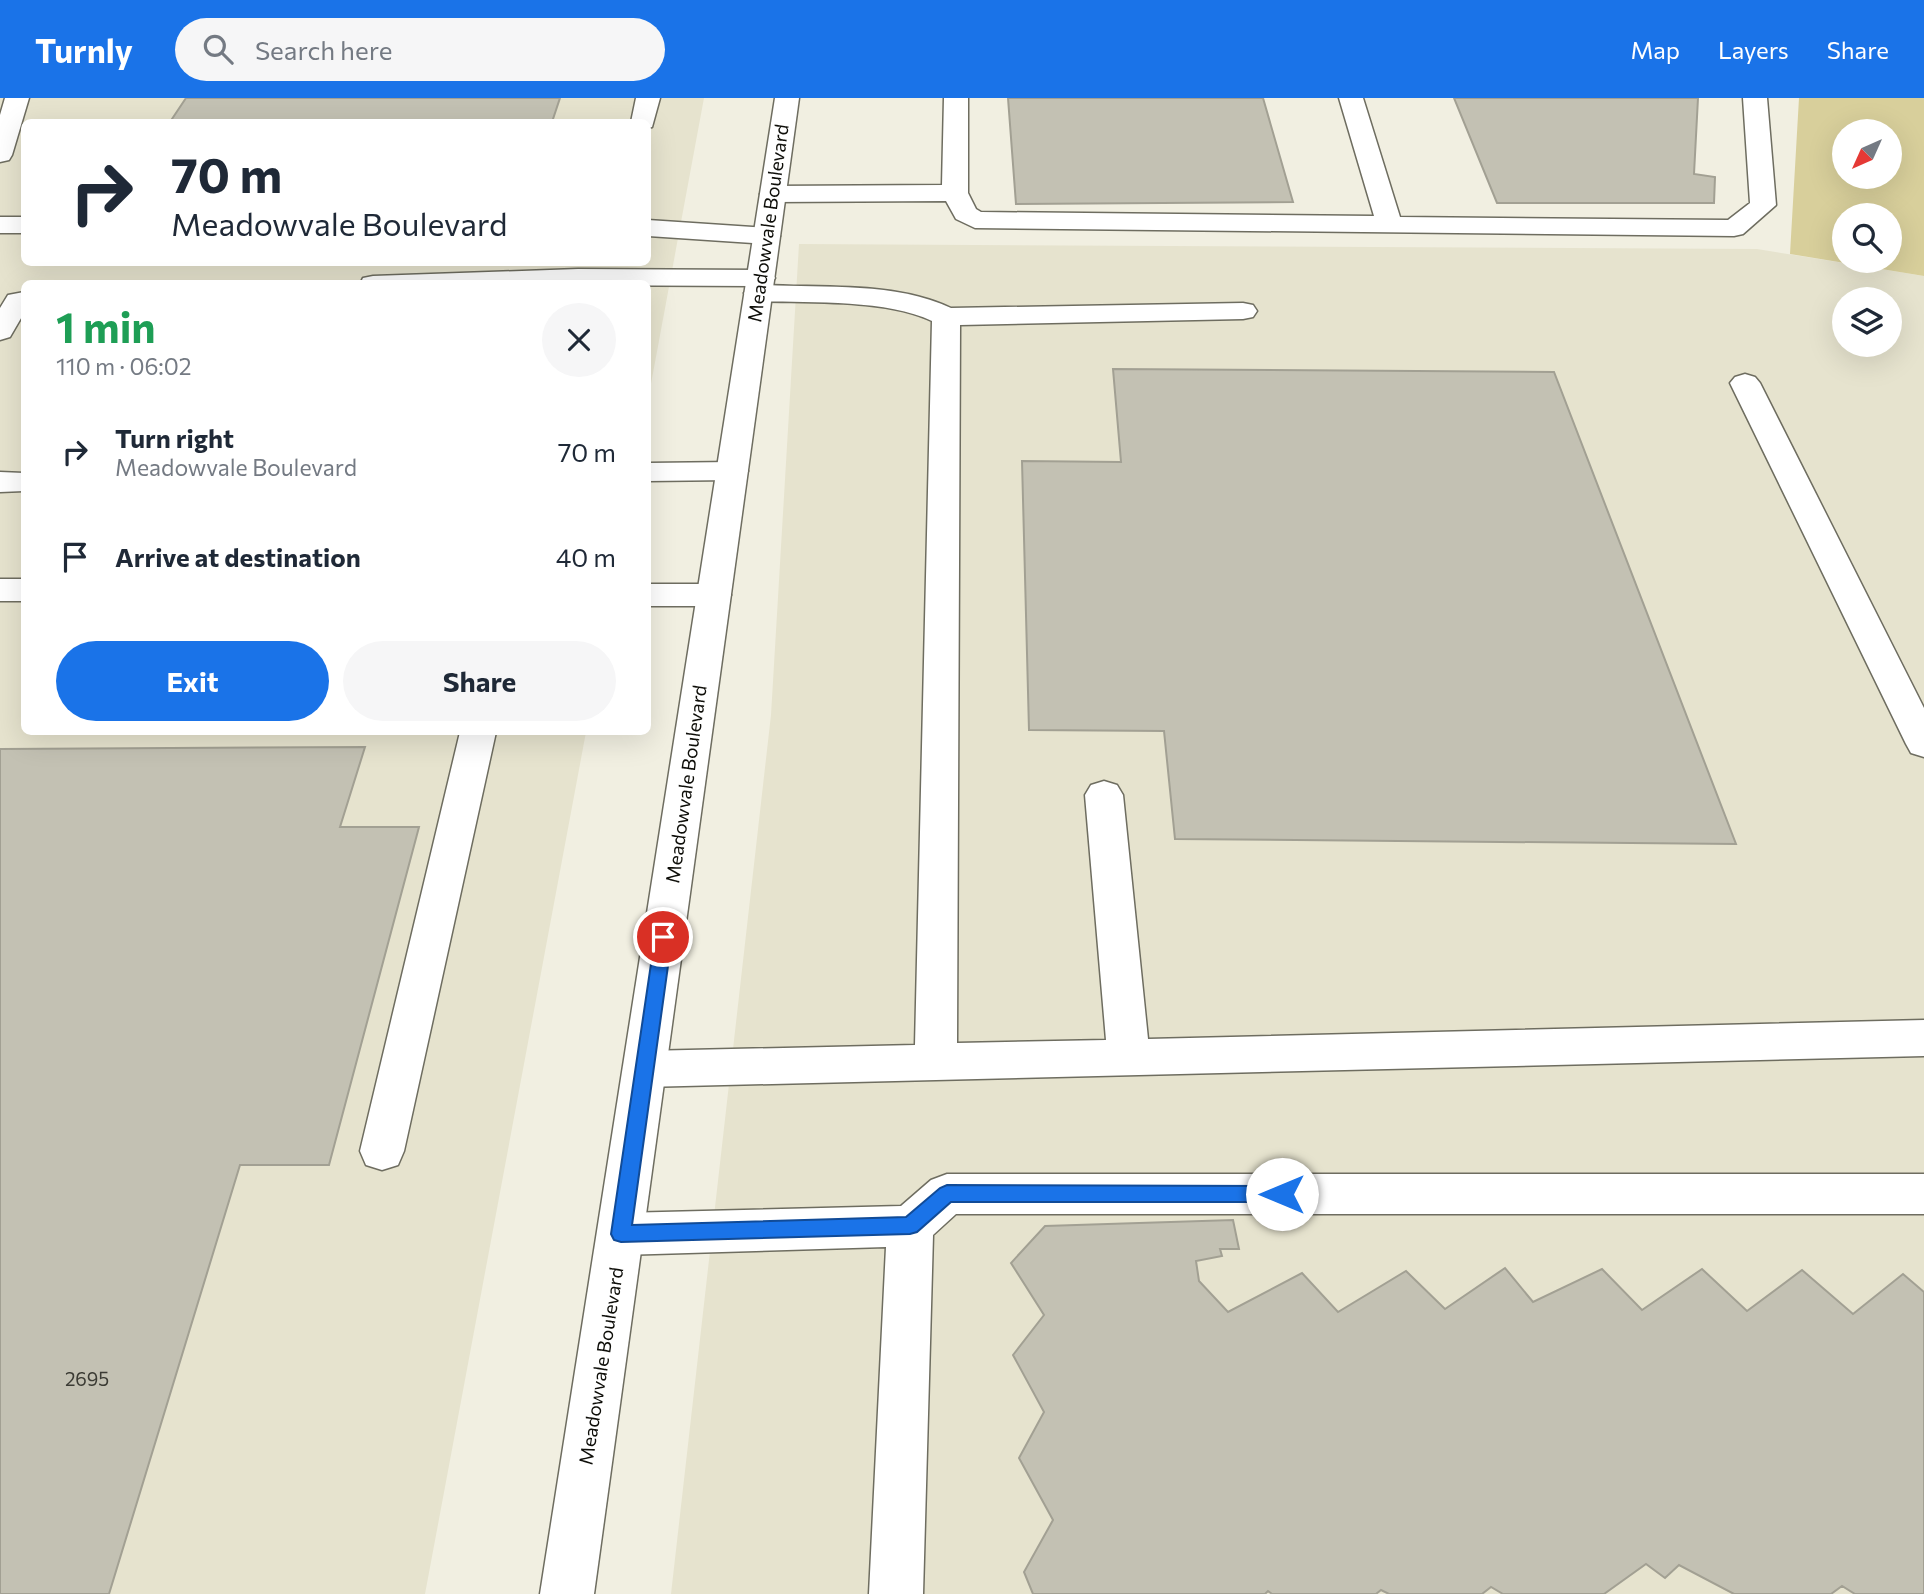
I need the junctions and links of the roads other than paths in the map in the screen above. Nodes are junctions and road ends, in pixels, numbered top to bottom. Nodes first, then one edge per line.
1 (17, 98) edge
2 (648, 98) edge
3 (787, 98) edge
4 (956, 98) edge
5 (1351, 98) edge
6 (1755, 98) edge
7 (643, 119) edge
8 (0, 155) edge
9 (956, 193) junction
10 (773, 194) junction
11 (1389, 224) junction
12 (0, 225) edge
13 (21, 225) edge
14 (651, 228) edge
15 (767, 236) junction
16 (651, 282) edge
17 (759, 285) junction
18 (21, 300) edge
19 (1243, 311) dead end
20 (946, 317) junction
21 (0, 331) edge
22 (1745, 383) dead end
23 (732, 471) junction
24 (651, 472) edge
25 (0, 482) edge
26 (21, 482) edge
27 (0, 590) edge
28 (21, 590) edge
29 (651, 595) edge
30 (714, 595) junction
31 (477, 735) edge
32 (1924, 744) edge
33 (1104, 795) dead end
34 (1924, 1038) edge
35 (1129, 1057) junction
36 (936, 1062) junction
37 (644, 1069) junction
38 (382, 1151) dead end
39 (1924, 1194) edge
40 (910, 1226) junction
41 (621, 1234) junction
42 (567, 1594) edge
43 (895, 1594) edge

1 - 8 main road
2 - 7 main road
3 - 10 main road, Meadowvale Boulevard
4 - 9 main road
5 - 11 main road
6 - 11 main road
9 - 10 main road
9 - 11 main road
10 - 15 main road, Meadowvale Boulevard
12 - 13 main road
14 - 15 main road
15 - 17 main road, Meadowvale Boulevard
16 - 17 main road
17 - 20 main road
17 - 23 main road, Meadowvale Boulevard
18 - 21 main road
19 - 20 main road
20 - 36 main road
22 - 32 main road
23 - 24 main road
23 - 30 main road, Meadowvale Boulevard
25 - 26 main road
27 - 28 main road
29 - 30 main road
30 - 37 main road, Meadowvale Boulevard
31 - 38 main road
33 - 35 main road
34 - 35 main road
35 - 36 main road
36 - 37 main road
37 - 41 main road, Meadowvale Boulevard
39 - 40 main road
40 - 41 main road
40 - 43 main road
41 - 42 main road, Meadowvale Boulevard

